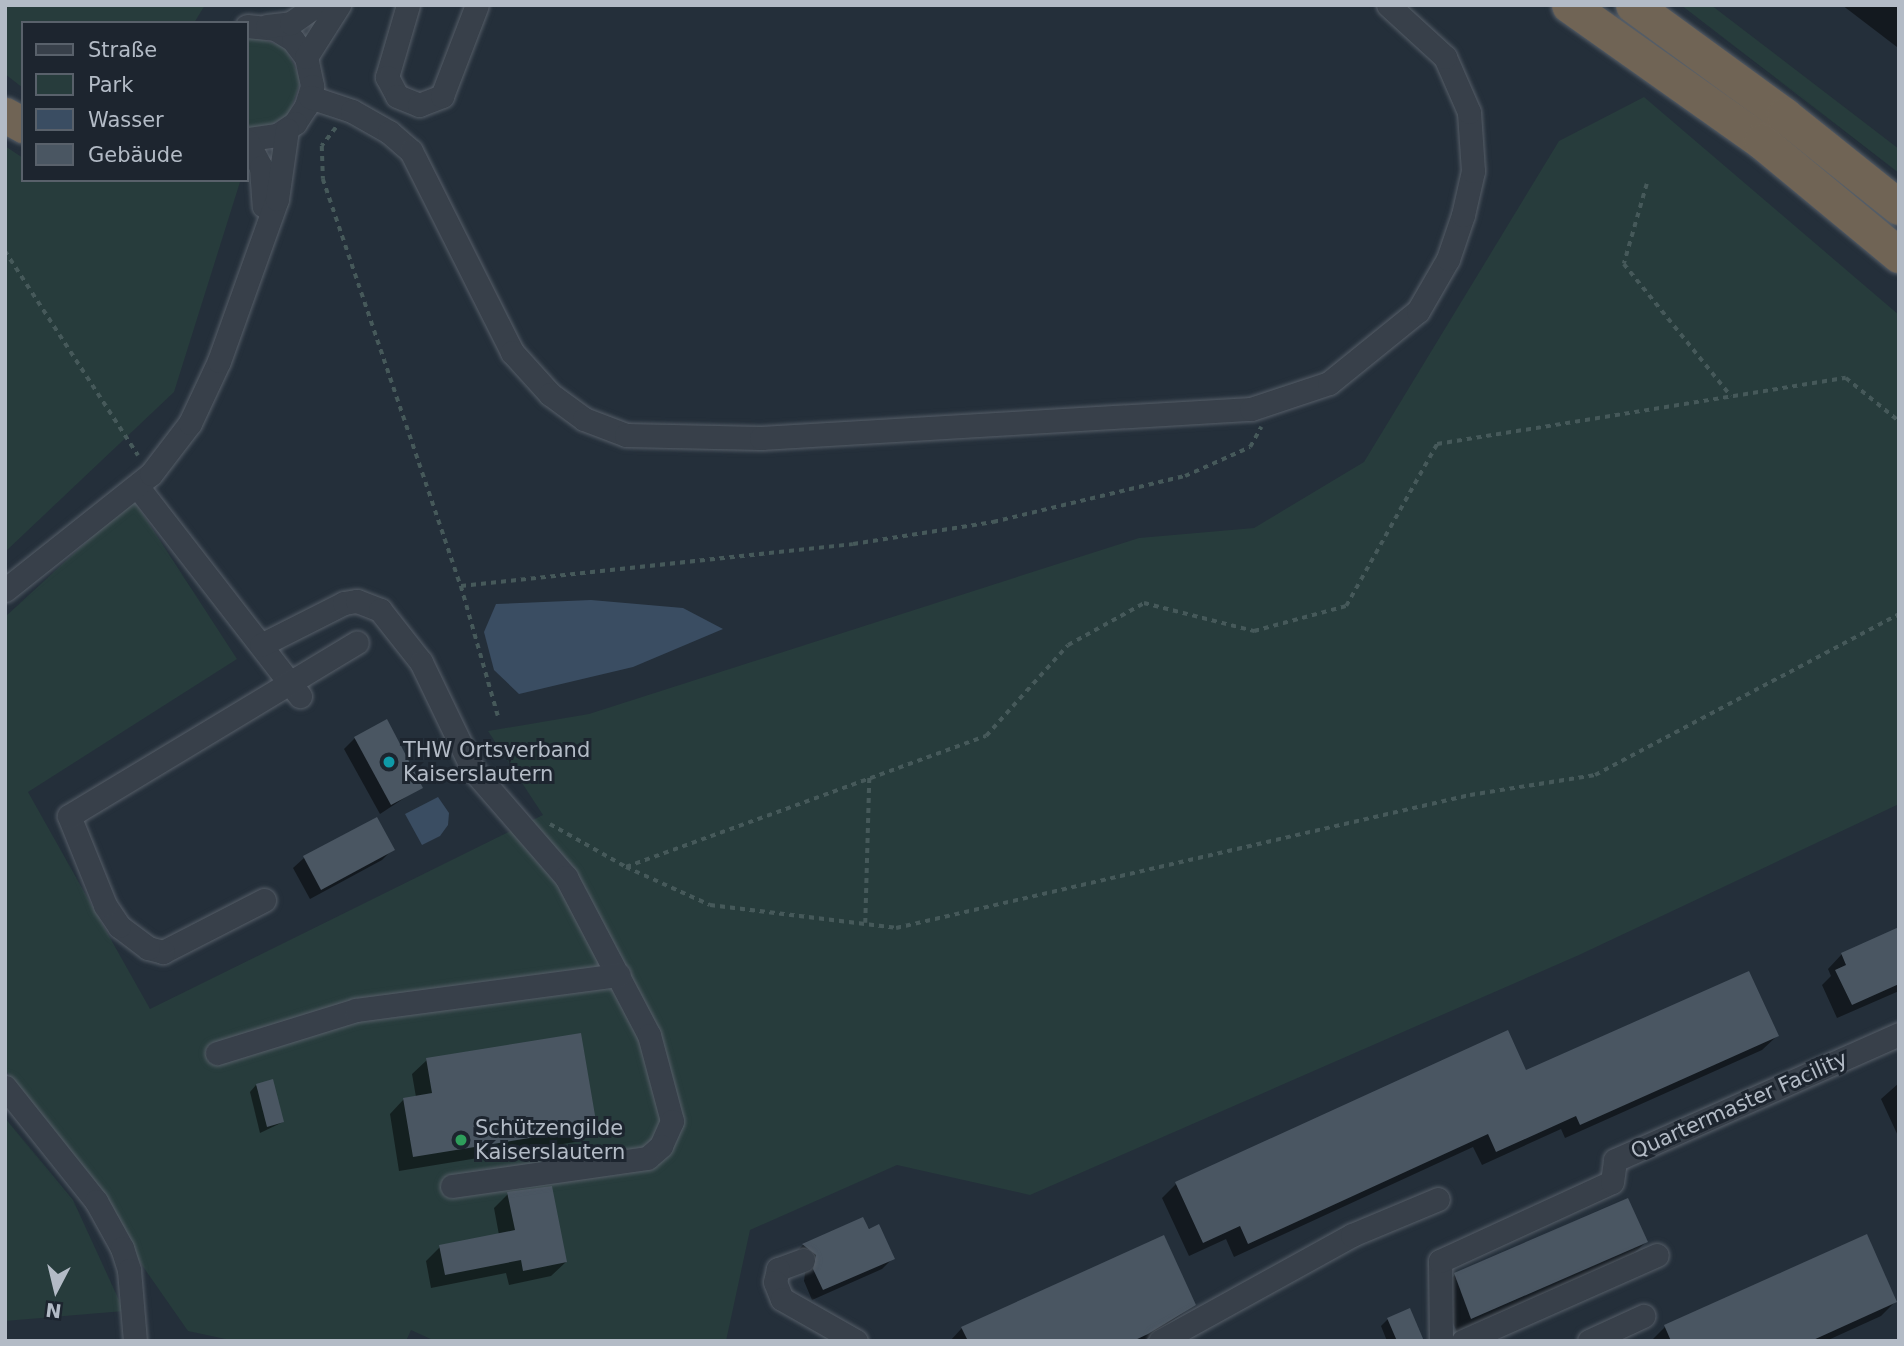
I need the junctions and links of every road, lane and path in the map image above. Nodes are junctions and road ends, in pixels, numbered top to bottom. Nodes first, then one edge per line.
1 (317, 5) edge
2 (339, 5) edge
3 (408, 5) edge
4 (477, 5) edge
5 (1388, 5) edge
6 (1569, 5) edge
7 (1633, 5) edge
8 (256, 26) edge
9 (306, 57) junction
10 (310, 97) junction
11 (352, 111) junction
12 (5, 115) edge
13 (21, 124) edge
14 (287, 130) junction
15 (248, 140) edge
16 (248, 142) edge
17 (1647, 184) dead end
18 (1899, 207) edge
19 (262, 230) junction
20 (5, 251) edge
21 (1899, 255) edge
22 (1732, 396) junction
23 (1265, 406) junction
24 (1899, 421) edge
25 (144, 480) junction
26 (461, 586) junction
27 (5, 590) edge
28 (1899, 614) edge
29 (357, 642) dead end
30 (261, 645) junction
31 (296, 688) junction
32 (498, 716) dead end
33 (869, 778) junction
34 (543, 821) dead end
35 (625, 867) junction
36 (264, 900) dead end
37 (865, 924) junction
38 (619, 975) junction
39 (1899, 1034) edge
40 (218, 1053) dead end
41 (5, 1087) edge
42 (452, 1186) dead end
43 (1437, 1199) dead end
44 (1657, 1255) dead end
45 (803, 1259) dead end
46 (1643, 1316) dead end
47 (135, 1341) edge
48 (856, 1341) edge
49 (1160, 1341) edge
50 (1441, 1341) edge
51 (1462, 1341) edge
52 (1589, 1341) edge

1 - 8 street
2 - 9 street
3 - 4 street
5 - 23 street
6 - 21 highway
7 - 18 highway
8 - 9 street
9 - 10 street
10 - 11 street
10 - 14 street
11 - 23 street
11 - 26 path
12 - 13 highway
14 - 15 street
14 - 19 street
16 - 19 street
17 - 22 path
19 - 25 street
20 - 25 path
22 - 24 path
22 - 33 path
23 - 26 path
25 - 27 street
25 - 30 street
26 - 32 path
28 - 37 path
29 - 31 street
30 - 31 street
30 - 38 street
31 - 36 street
33 - 35 path
33 - 37 path
34 - 35 path
35 - 37 path
38 - 40 street
38 - 42 street
39 - 50 street, Quartermaster Facility
41 - 47 street
43 - 49 street
44 - 51 street
45 - 48 street
46 - 52 street

